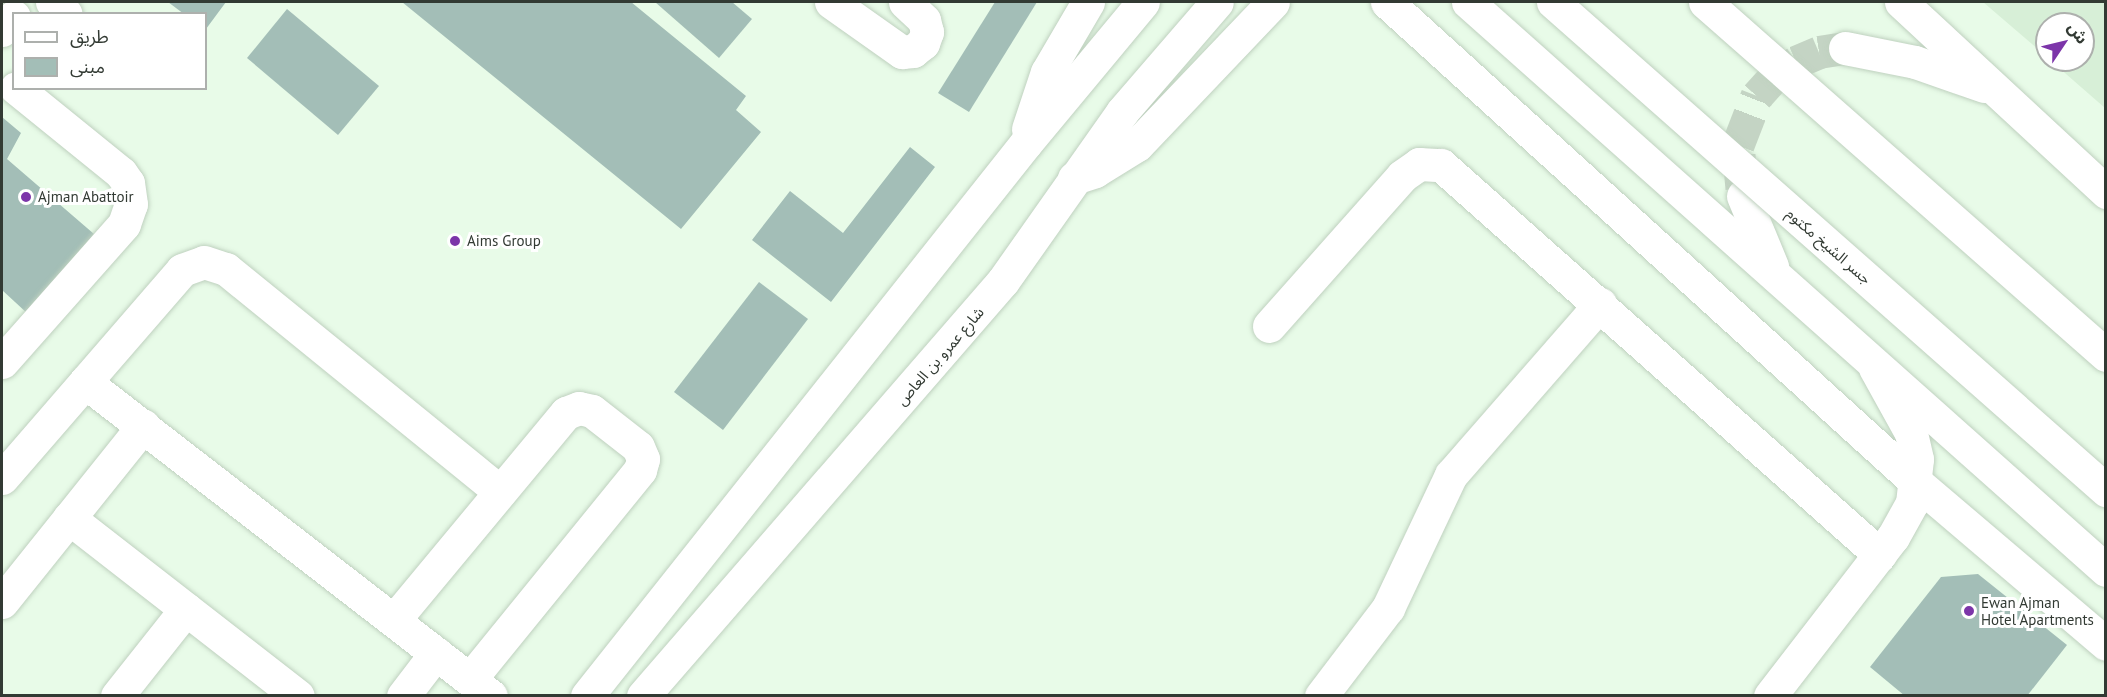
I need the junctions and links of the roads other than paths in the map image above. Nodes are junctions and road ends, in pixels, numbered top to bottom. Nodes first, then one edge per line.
1 (52, 2) edge
2 (831, 2) edge
3 (1088, 2) edge
4 (1143, 2) edge
5 (1217, 2) edge
6 (1273, 2) edge
7 (1387, 2) edge
8 (1458, 2) edge
9 (1553, 2) edge
10 (1705, 2) edge
11 (1901, 2) edge
12 (1477, 7) edge
13 (923, 8) edge
14 (64, 12) edge
15 (12, 18) edge
16 (2, 30) edge
17 (1845, 48) tunnel mouth
18 (1994, 89) junction
19 (19, 90) edge
20 (1026, 142) junction
21 (1072, 179) junction
22 (2106, 192) edge
23 (1743, 195) tunnel mouth
24 (1776, 275) junction
25 (1600, 304) junction
26 (1269, 326) dead end
27 (2106, 355) edge
28 (1869, 358) junction
29 (2, 362) edge
30 (85, 382) junction
31 (143, 426) junction
32 (2, 478) edge
33 (1917, 483) junction
34 (2106, 490) edge
35 (500, 492) junction
36 (69, 518) junction
37 (1966, 525) junction
38 (1887, 546) junction
39 (2106, 570) edge
40 (2, 602) edge
41 (186, 609) junction
42 (394, 620) junction
43 (2106, 644) edge
44 (436, 653) junction
45 (481, 687) edge
46 (655, 691) edge
47 (117, 696) edge
48 (298, 696) edge
49 (403, 696) edge
50 (587, 696) edge
51 (1321, 696) edge
52 (1770, 696) edge

1 - 14 main road
2 - 13 main road
3 - 20 main road
4 - 20 main road
5 - 21 main road, شارع عمرو بن العاص
6 - 21 main road
7 - 33 main road
8 - 12 main road
9 - 34 main road, جسر الشيخ مكتوم, bridge
10 - 27 main road, bridge
11 - 18 main road
12 - 24 main road
15 - 16 main road
17 - 18 main road
18 - 22 main road
19 - 29 main road
20 - 50 main road
21 - 46 main road, شارع عمرو بن العاص
23 - 24 main road
24 - 28 main road
25 - 26 main road
25 - 38 main road
25 - 51 main road
28 - 33 main road
28 - 39 main road
30 - 31 main road
30 - 32 main road
30 - 35 main road
31 - 36 main road
31 - 42 main road
33 - 37 main road
33 - 38 main road
35 - 42 main road
35 - 45 main road
36 - 40 main road
36 - 41 main road
37 - 38 main road
37 - 43 main road
38 - 52 main road
41 - 47 main road
41 - 48 main road
42 - 44 main road
44 - 45 main road
44 - 49 main road

